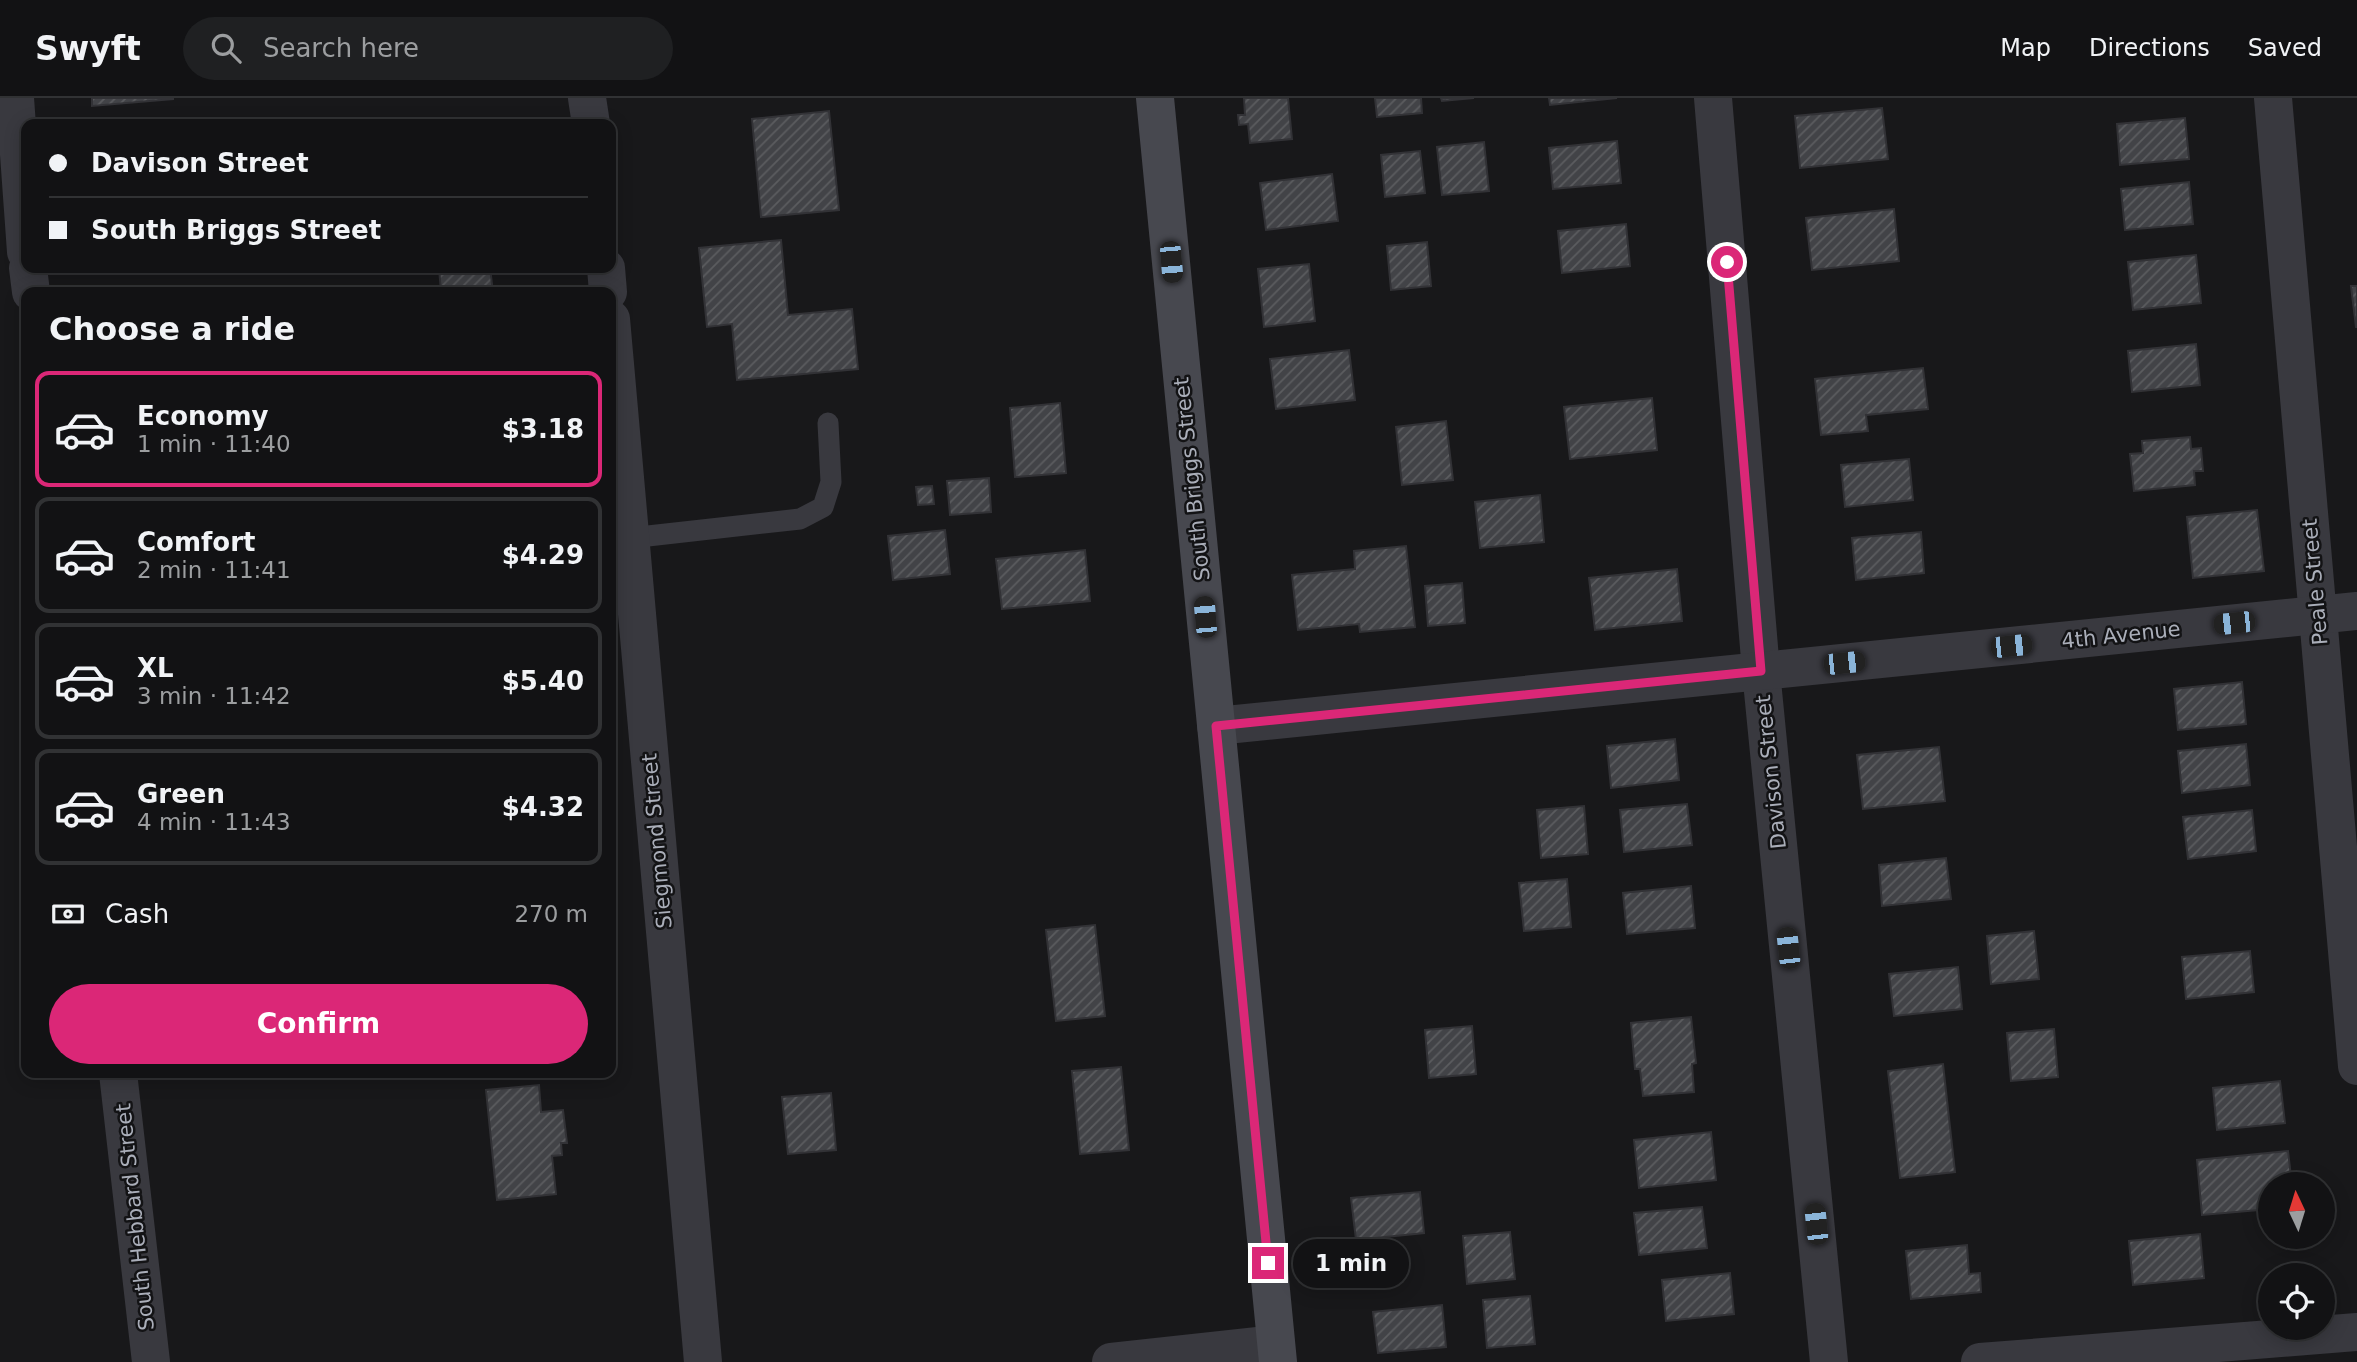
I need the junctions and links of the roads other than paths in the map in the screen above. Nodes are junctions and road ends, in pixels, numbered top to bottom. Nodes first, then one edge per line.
1 (15, 98) edge
2 (587, 98) edge
3 (1155, 98) edge
4 (1713, 98) edge
5 (2273, 98) edge
6 (589, 119) edge
7 (21, 181) edge
8 (21, 252) edge
9 (0, 254) edge
10 (616, 377) edge
11 (828, 423) dead end
12 (630, 538) junction
13 (2357, 611) edge
14 (2317, 615) junction
15 (1761, 671) junction
16 (1216, 726) junction
17 (2357, 1066) edge
18 (119, 1078) edge
19 (2357, 1332) edge
20 (1277, 1353) edge
21 (151, 1362) edge
22 (703, 1362) edge
23 (1111, 1362) edge
24 (1829, 1362) edge
25 (1980, 1362) edge

1 - 7 street
2 - 6 street
3 - 16 street, South Briggs Street
4 - 15 street, Davison Street
5 - 14 street, Peale Street
8 - 9 street
10 - 12 street, Siegmond Street
11 - 12 lane
12 - 22 street, Siegmond Street
13 - 14 street, 4th Avenue
14 - 15 street, 4th Avenue
14 - 17 street, Peale Street
15 - 16 street, 4th Avenue
15 - 24 street, Davison Street
16 - 20 street, South Briggs Street
18 - 21 street, South Hebbard Street
19 - 25 street
20 - 23 street

